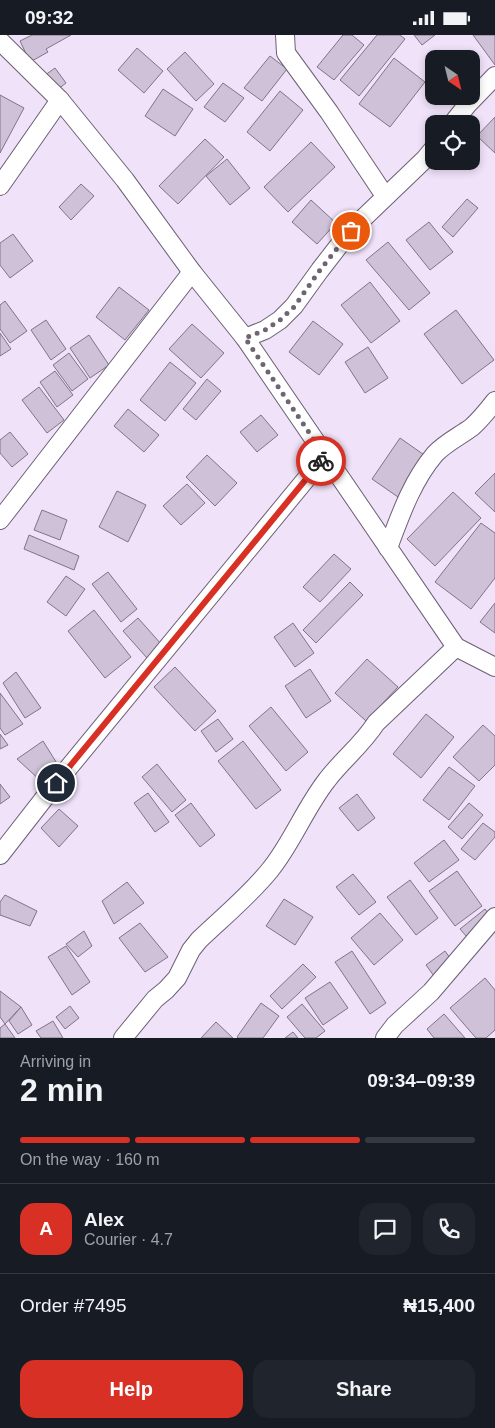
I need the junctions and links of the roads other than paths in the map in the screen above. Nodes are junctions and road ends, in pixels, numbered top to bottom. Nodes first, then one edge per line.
1 (285, 35) edge
2 (0, 41) edge
3 (495, 76) edge
4 (60, 100) junction
5 (460, 115) edge
6 (425, 160) edge
7 (0, 186) edge
8 (385, 196) junction
9 (192, 272) junction
10 (245, 338) junction
11 (495, 401) edge
12 (325, 456) junction
13 (0, 520) edge
14 (388, 548) junction
15 (456, 647) junction
16 (495, 667) edge
17 (0, 855) edge
18 (495, 917) edge
19 (123, 1038) edge
20 (385, 1038) edge

1 - 8 street
2 - 4 street
3 - 5 street
4 - 7 street
4 - 9 street
6 - 8 street
8 - 10 street
9 - 10 street
9 - 13 street
10 - 12 street
11 - 14 street
12 - 14 street
12 - 17 street
14 - 15 street
15 - 16 street
15 - 19 street
18 - 20 street

